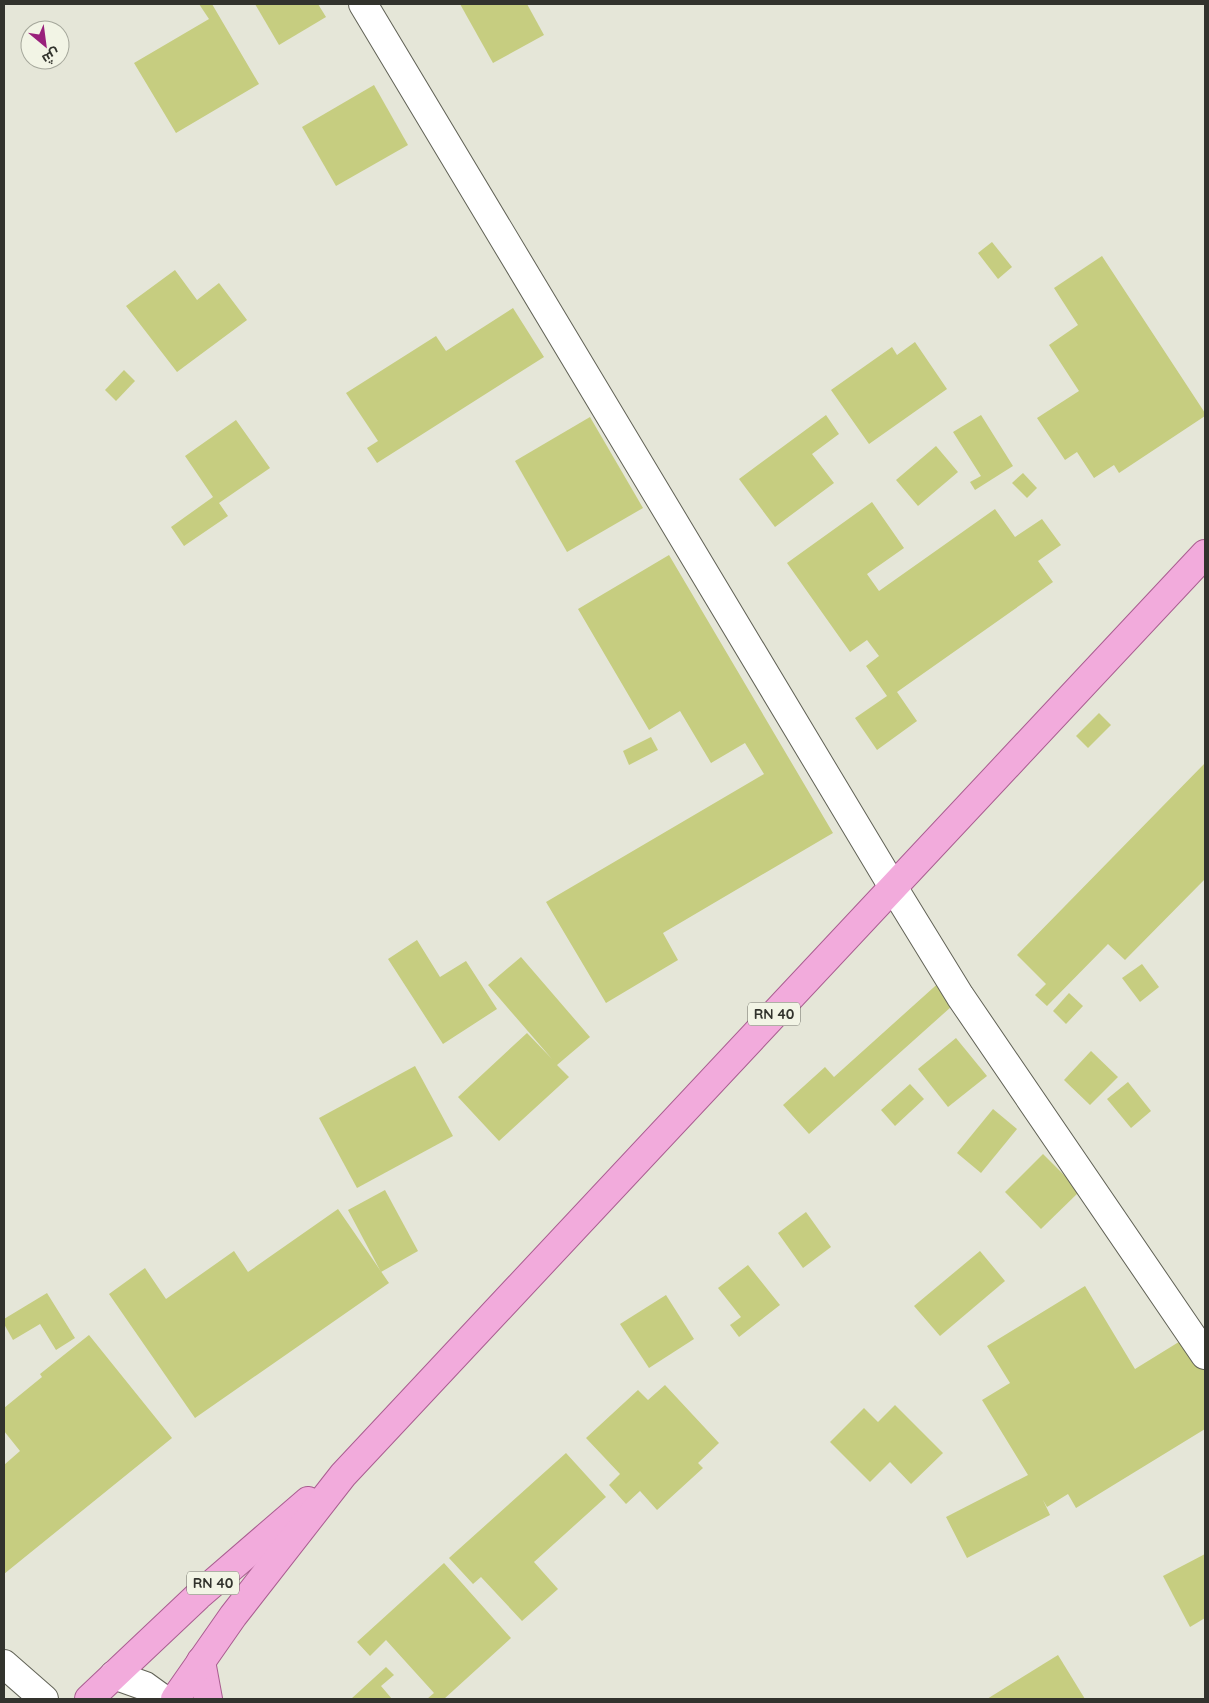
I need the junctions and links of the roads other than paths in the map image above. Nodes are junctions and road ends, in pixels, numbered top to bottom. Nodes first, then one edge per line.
1 (362, 4) edge
2 (1205, 554) edge
3 (892, 887) junction
4 (1205, 1355) edge
5 (343, 1475) junction
6 (201, 1660) junction
7 (4, 1664) edge
8 (114, 1675) junction
9 (44, 1699) edge
10 (89, 1699) edge
11 (163, 1699) edge
12 (175, 1699) edge
13 (208, 1699) edge

1 - 3 street
2 - 3 main road, RN 40
3 - 4 street
3 - 5 main road, RN 40
5 - 6 main road, RN 40
5 - 8 main road, RN 40
6 - 12 main road, RN 40
6 - 13 main road
7 - 9 street
8 - 10 main road, RN 40
8 - 11 street

